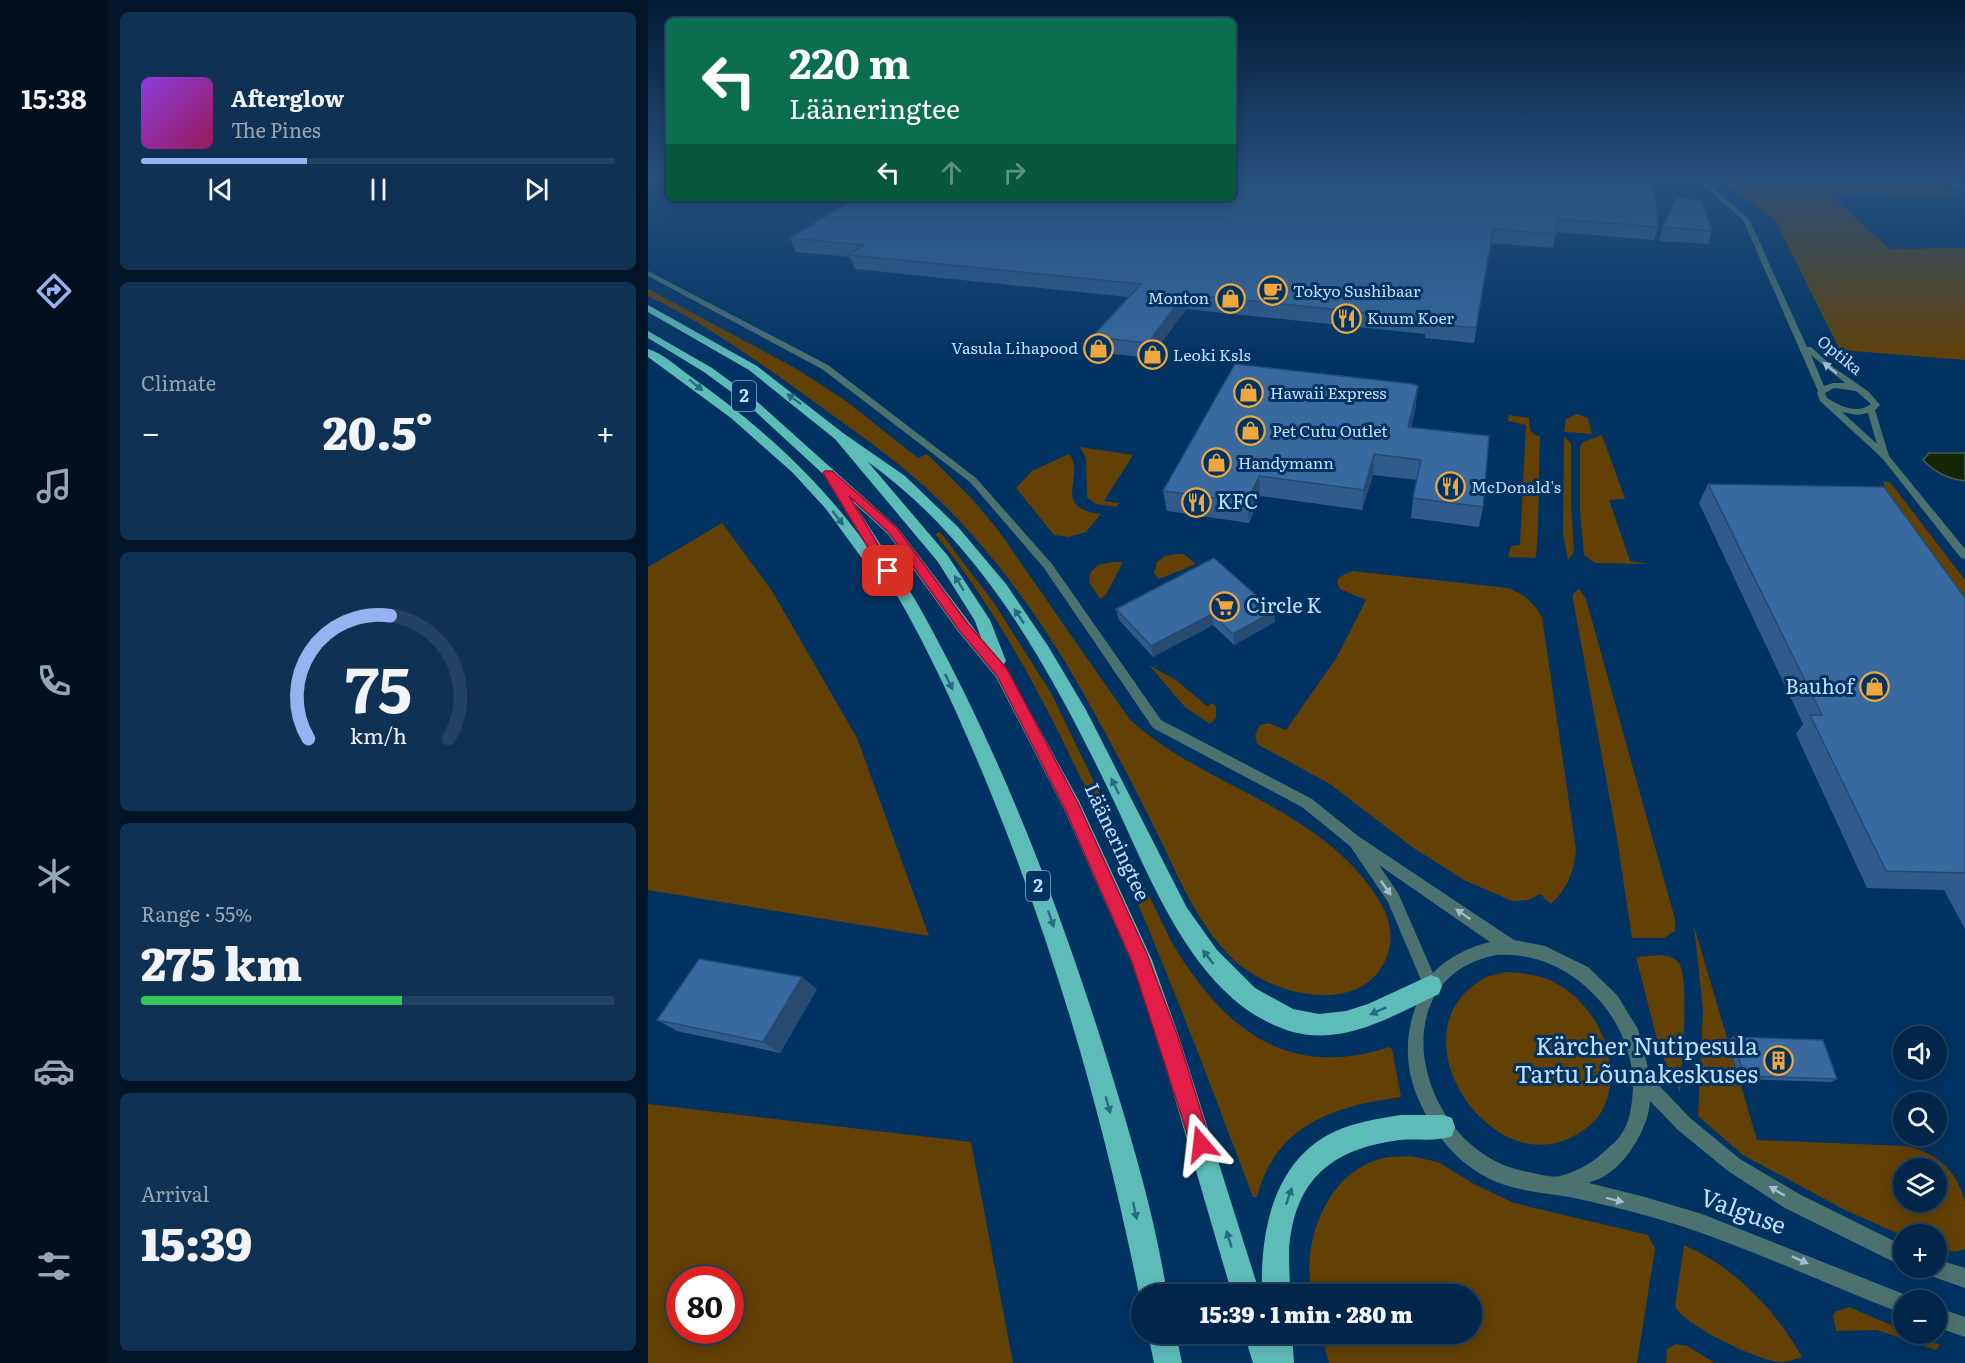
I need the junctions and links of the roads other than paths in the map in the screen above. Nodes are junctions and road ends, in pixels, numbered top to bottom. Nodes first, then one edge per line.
1 (1755, 240) edge
2 (648, 273) edge
3 (648, 308) edge
4 (648, 334) edge
5 (1801, 342) junction
6 (648, 352) edge
7 (1862, 391) junction
8 (1823, 394) junction
9 (1871, 410) junction
10 (839, 436) junction
11 (1886, 456) junction
12 (829, 473) junction
13 (1965, 556) edge
14 (924, 629) junction
15 (1002, 673) junction
16 (1353, 840) junction
17 (1511, 947) junction
18 (1431, 986) junction
19 (1643, 1081) junction
20 (1443, 1127) junction
21 (1558, 1186) junction
22 (1893, 1252) edge
23 (1947, 1272) edge
24 (1965, 1278) edge
25 (1151, 1284) edge
26 (1243, 1284) edge
27 (1275, 1284) edge
28 (1893, 1299) edge
29 (1947, 1321) edge
30 (1965, 1327) edge
31 (1164, 1344) edge
32 (1261, 1344) edge
33 (1279, 1344) edge
34 (1168, 1363) edge
35 (1267, 1363) edge
36 (1280, 1363) edge

1 - 5 street, Optika
2 - 16 street
10 -> 3 highway
4 - 12 highway, Lääneringtee / 2
7 -> 5 street, Optika
5 - 8 street, Optika
6 -> 14 highway
7 - 8 street
7 - 9 street
8 - 9 street
8 - 11 street
9 - 11 street
15 -> 10 highway
18 -> 10 highway
11 - 13 street
12 - 14 highway, Lääneringtee / 2
12 - 15 highway, Lääneringtee / 2
14 -> 25 highway, Lääneringtee / 2
26 -> 15 highway, Lääneringtee / 2
17 -> 16 street
16 -> 18 street
17 - 18 street, Valguse
17 - 19 street, Valguse
18 - 20 street, Valguse
19 - 21 street, Valguse
22 -> 19 street, Valguse
20 - 21 street, Valguse
27 -> 20 highway
21 -> 28 street, Valguse
23 - 24 street
29 - 30 street
31 - 34 highway
32 - 35 highway
33 - 36 highway

